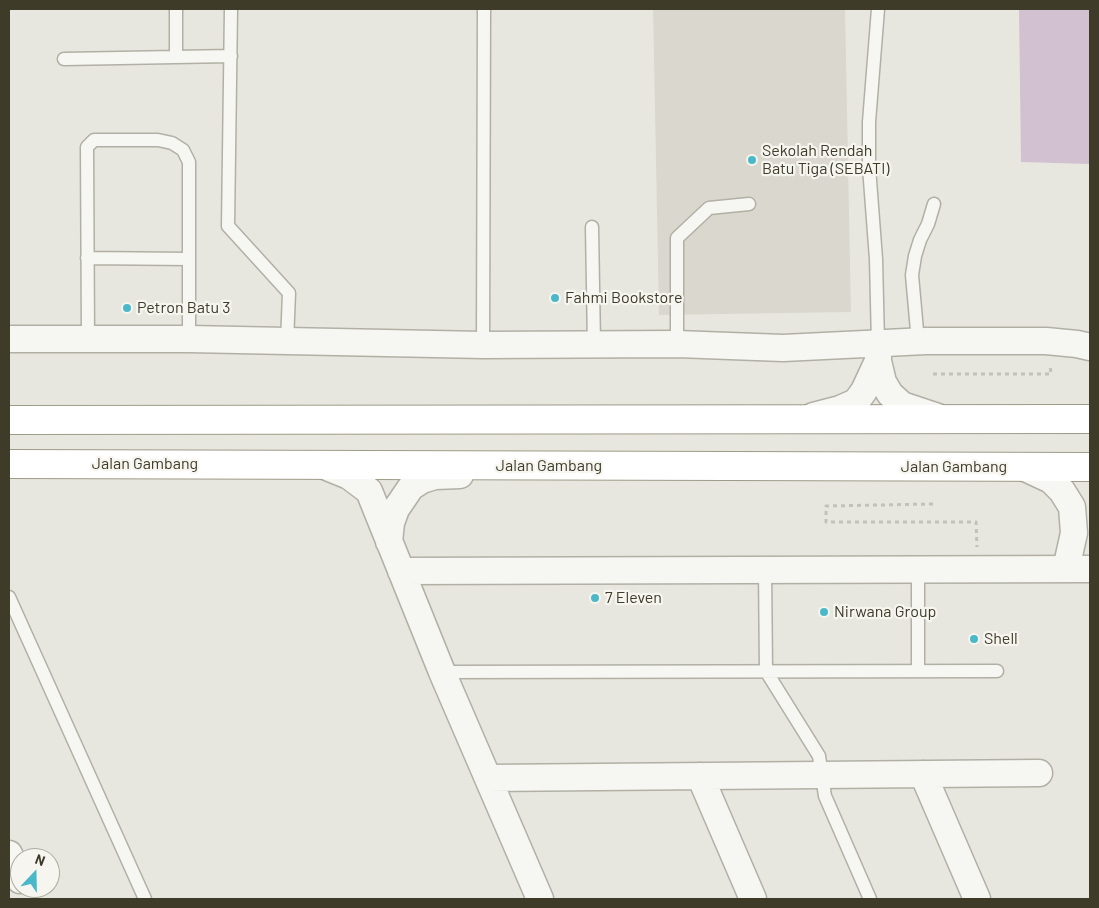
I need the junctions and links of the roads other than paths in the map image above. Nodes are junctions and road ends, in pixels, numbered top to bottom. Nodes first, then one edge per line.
1 (176, 9) edge
2 (231, 9) edge
3 (484, 9) edge
4 (878, 9) edge
5 (231, 56) junction
6 (176, 57) junction
7 (64, 59) dead end
8 (749, 204) dead end
9 (934, 204) dead end
10 (592, 227) dead end
11 (87, 258) junction
12 (189, 259) junction
13 (88, 338) junction
14 (9, 339) edge
15 (189, 339) junction
16 (287, 342) junction
17 (918, 342) junction
18 (677, 344) junction
19 (483, 345) junction
20 (594, 345) junction
21 (1090, 347) edge
22 (878, 352) junction
23 (1090, 419) edge
24 (9, 420) edge
25 (801, 420) junction
26 (947, 420) junction
27 (9, 464) edge
28 (322, 465) junction
29 (594, 467) junction
30 (1023, 467) junction
31 (1090, 467) edge
32 (1090, 509) edge
33 (1074, 533) junction
34 (389, 542) junction
35 (1078, 569) edge
36 (765, 570) junction
37 (918, 570) junction
38 (401, 571) junction
39 (9, 597) edge
40 (766, 671) junction
41 (918, 671) junction
42 (997, 671) dead end
43 (442, 672) junction
44 (1039, 773) dead end
45 (923, 774) junction
46 (700, 776) junction
47 (822, 776) junction
48 (488, 778) junction
49 (746, 897) edge
50 (145, 899) edge
51 (540, 899) edge
52 (870, 899) edge
53 (977, 899) edge

1 - 6 lane
2 - 5 lane
3 - 19 lane
4 - 22 lane
5 - 6 lane
5 - 16 lane
6 - 7 lane
8 - 18 lane
9 - 17 lane
10 - 20 lane
11 - 12 lane
11 - 12 lane
11 - 13 lane
12 - 15 lane
13 - 14 street
13 - 15 street
15 - 16 street
16 - 19 street
17 - 21 street
17 - 22 street
18 - 20 street
18 - 22 street
19 - 20 street
22 - 25 street
22 - 26 street
23 - 26 highway
24 - 25 highway
25 - 26 highway
27 - 28 highway, Jalan Gambang
28 - 29 highway, Jalan Gambang
28 - 34 street
29 - 30 highway, Jalan Gambang
29 - 34 street
30 - 31 highway, Jalan Gambang
30 - 33 street
32 - 33 street
33 - 35 street
34 - 38 street
35 - 37 street
36 - 37 street
36 - 38 street
36 - 40 lane
37 - 41 lane
38 - 43 street
39 - 50 lane
40 - 41 lane
40 - 43 lane
40 - 47 lane
41 - 42 lane
43 - 48 street
44 - 45 street
45 - 47 street
45 - 53 street
46 - 47 street
46 - 48 street
46 - 49 street
47 - 52 lane
48 - 51 street

